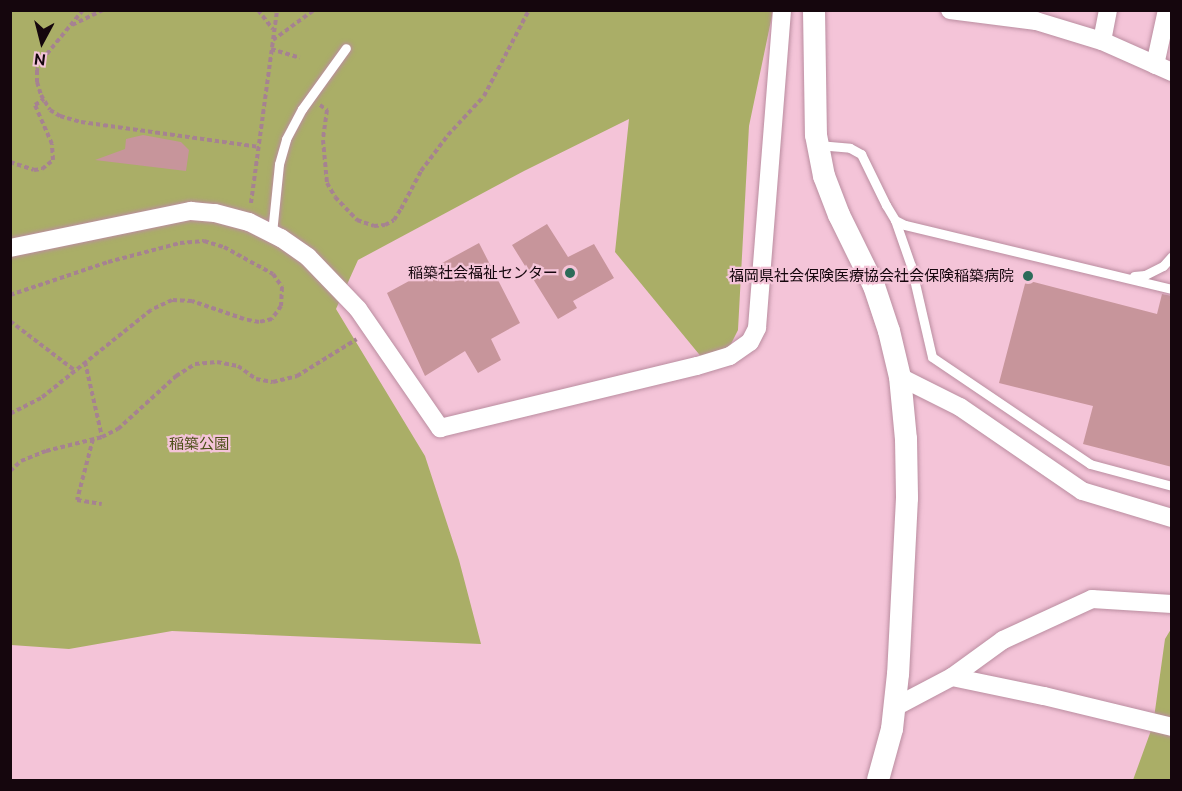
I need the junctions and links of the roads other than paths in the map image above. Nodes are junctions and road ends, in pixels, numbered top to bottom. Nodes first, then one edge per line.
1 (782, 10) edge
2 (814, 10) edge
3 (950, 10) edge
4 (1108, 10) edge
5 (1167, 10) edge
6 (1006, 14) edge
7 (1102, 41) junction
8 (346, 48) dead end
9 (1163, 68) edge
10 (818, 145) junction
11 (896, 220) junction
12 (272, 233) junction
13 (10, 248) edge
14 (1172, 256) edge
15 (1122, 276) junction
16 (1172, 289) edge
17 (900, 377) junction
18 (1172, 486) edge
19 (1172, 518) edge
20 (1172, 604) edge
21 (952, 677) junction
22 (895, 707) junction
23 (1172, 727) edge
24 (878, 780) edge

1 - 12 street
2 - 10 street
3 - 6 street
4 - 7 street
5 - 9 street
6 - 7 street
7 - 9 street
8 - 12 lane
10 - 11 lane
10 - 17 street
11 - 15 lane
11 - 18 lane
12 - 13 street
14 - 15 lane
15 - 16 lane
17 - 19 street
17 - 22 street
20 - 21 street
21 - 22 street
21 - 23 street
22 - 24 street

